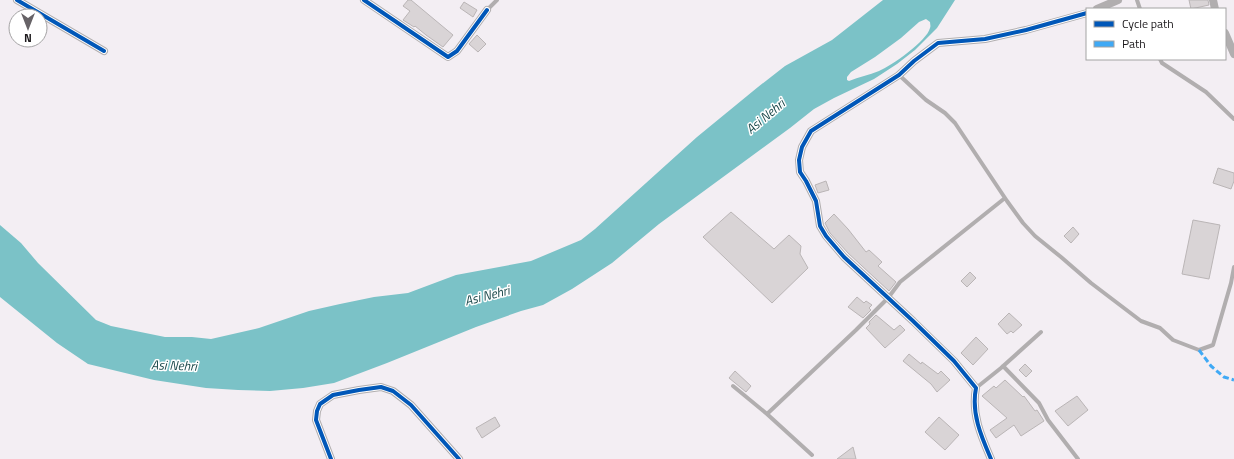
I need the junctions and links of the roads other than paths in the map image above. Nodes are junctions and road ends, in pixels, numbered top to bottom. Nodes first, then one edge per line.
1 (17, 0) edge
2 (364, 0) edge
3 (497, 0) edge
4 (1118, 0) edge
5 (1099, 8) edge
6 (487, 10) joint
7 (1086, 13) edge
8 (1226, 35) edge
9 (104, 51) dead end
10 (1234, 54) edge
11 (1160, 60) edge
12 (899, 75) junction
13 (1234, 119) edge
14 (1005, 198) junction
15 (1234, 267) edge
16 (888, 298) junction
17 (1041, 332) dead end
18 (1003, 366) junction
19 (733, 386) dead end
20 (976, 388) junction
21 (767, 414) junction
22 (812, 455) dead end
23 (331, 459) edge
24 (459, 459) edge
25 (991, 459) edge
26 (1078, 459) edge

1 - 9 street
2 - 6 street
3 - 6 lane
4 - 5 street
7 - 12 street
8 - 10 street
11 - 13 lane
12 - 14 lane
12 - 16 street
14 - 15 lane
14 - 16 lane
16 - 20 street
16 - 21 lane
17 - 18 lane
18 - 20 lane
18 - 26 lane
19 - 21 lane
20 - 25 street
21 - 22 lane
23 - 24 street

